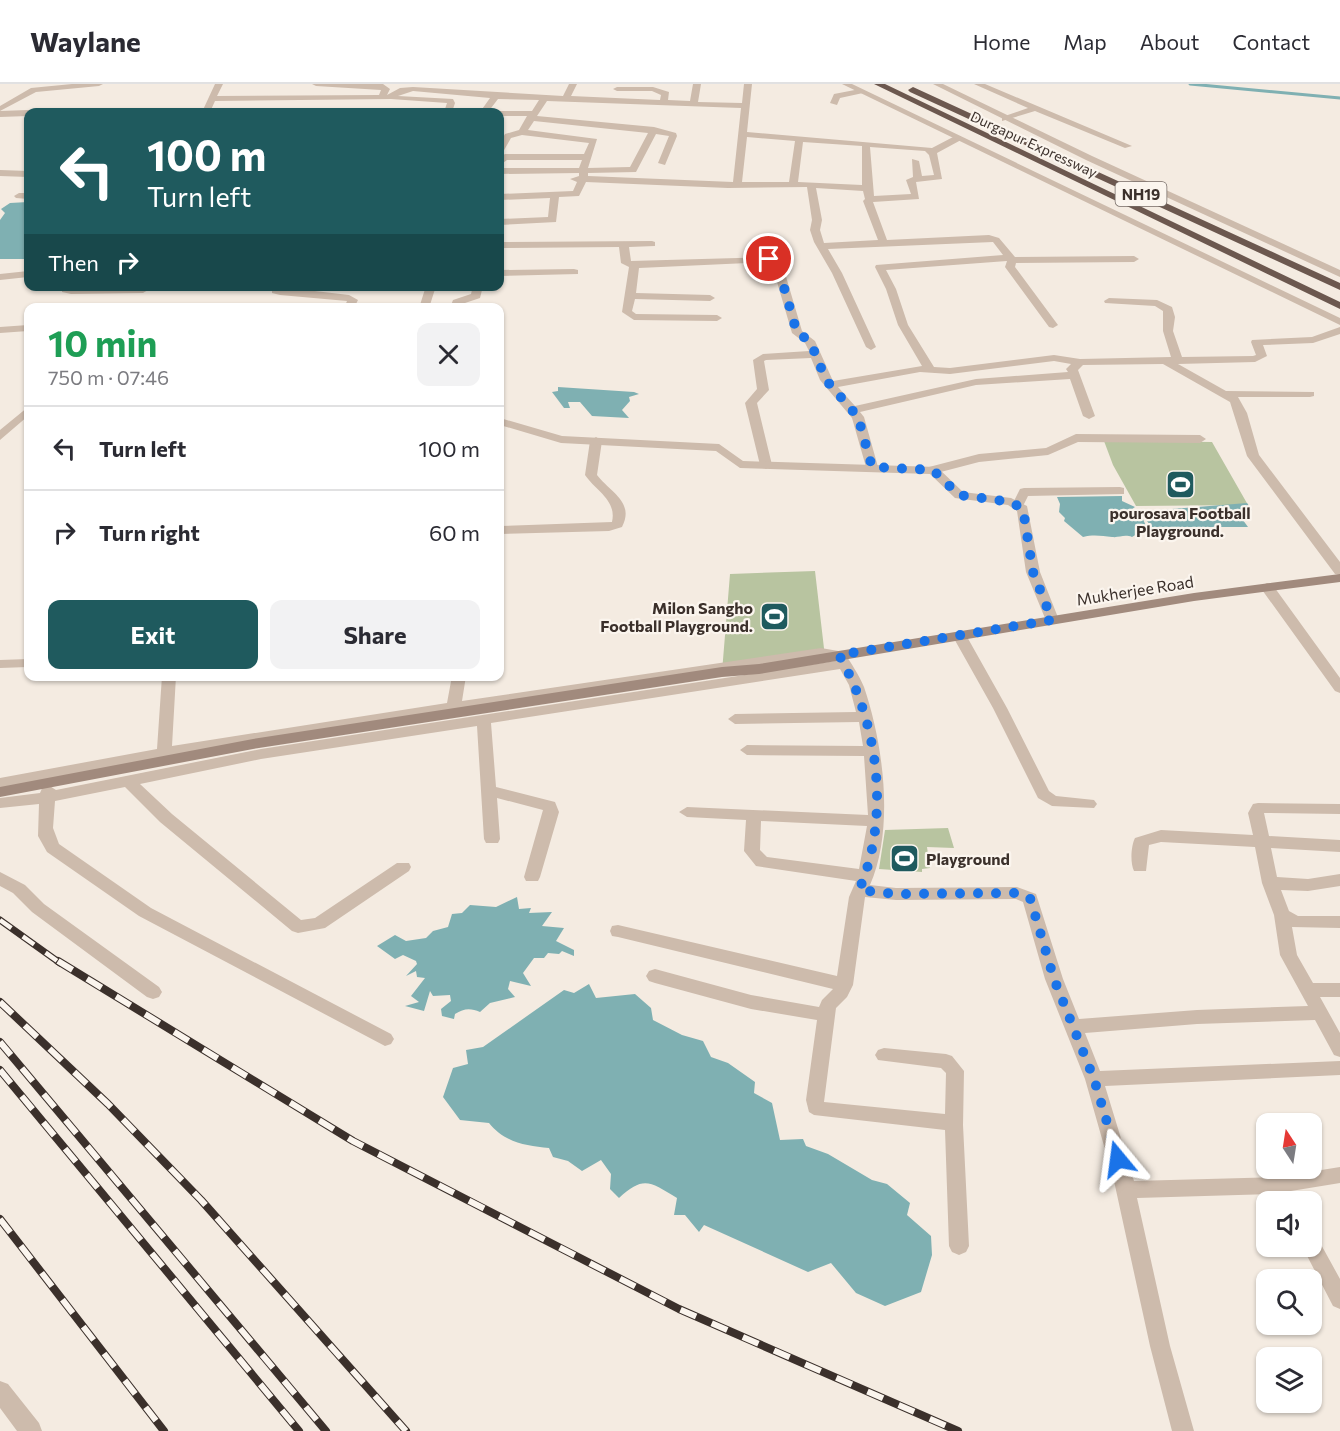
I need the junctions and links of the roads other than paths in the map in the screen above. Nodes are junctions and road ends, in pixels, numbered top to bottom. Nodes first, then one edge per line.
1 (99, 84) edge
2 (219, 84) edge
3 (316, 84) edge
4 (573, 84) edge
5 (697, 84) edge
6 (748, 84) edge
7 (846, 84) edge
8 (879, 84) edge
9 (901, 84) edge
10 (937, 84) edge
11 (978, 84) edge
12 (57, 85) edge
13 (435, 87) edge
14 (545, 87) dead end
15 (617, 88) dead end
16 (860, 91) junction
17 (496, 96) junction
18 (706, 96) junction
19 (381, 97) junction
20 (342, 98) junction
21 (543, 98) junction
22 (566, 98) junction
23 (212, 99) junction
24 (611, 99) junction
25 (744, 99) junction
26 (393, 101) junction
27 (663, 102) junction
28 (834, 103) dead end
29 (208, 108) edge
30 (330, 108) edge
31 (449, 108) edge
32 (487, 108) edge
33 (1035, 108) junction
34 (0, 109) edge
35 (24, 113) edge
36 (504, 113) edge
37 (0, 114) edge
38 (532, 116) junction
39 (1005, 119) junction
40 (595, 125) junction
41 (654, 130) junction
42 (522, 132) junction
43 (743, 134) junction
44 (958, 138) junction
45 (799, 141) junction
46 (504, 145) edge
47 (866, 145) junction
48 (1128, 146) dead end
49 (504, 152) edge
50 (931, 152) junction
51 (587, 157) junction
52 (915, 161) dead end
53 (662, 163) dead end
54 (1, 174) edge
55 (24, 174) edge
56 (583, 174) junction
57 (504, 175) edge
58 (918, 179) junction
59 (734, 185) junction
60 (798, 185) junction
61 (811, 186) junction
62 (867, 188) junction
63 (555, 195) junction
64 (504, 197) edge
65 (870, 200) junction
66 (504, 222) edge
67 (883, 242) junction
68 (624, 244) junction
69 (652, 244) dead end
70 (504, 245) edge
71 (820, 246) junction
72 (1010, 259) junction
73 (1134, 259) dead end
74 (634, 265) junction
75 (574, 272) dead end
76 (504, 273) edge
77 (24, 274) edge
78 (1340, 274) edge
79 (0, 277) edge
80 (1340, 287) edge
81 (276, 291) edge
82 (477, 291) edge
83 (631, 293) junction
84 (710, 298) dead end
85 (1109, 301) dead end
86 (351, 303) edge
87 (457, 303) edge
88 (1340, 306) edge
89 (717, 318) dead end
90 (1340, 322) edge
91 (1053, 324) dead end
92 (24, 328) edge
93 (0, 330) edge
94 (1340, 330) edge
95 (871, 347) dead end
96 (816, 354) junction
97 (1177, 359) junction
98 (1163, 360) junction
99 (1080, 362) junction
100 (928, 368) junction
101 (1075, 375) junction
102 (831, 386) junction
103 (1226, 394) junction
104 (1310, 394) dead end
105 (853, 410) junction
106 (24, 414) edge
107 (1089, 416) dead end
108 (504, 422) edge
109 (0, 436) edge
110 (1200, 439) dead end
111 (596, 441) junction
112 (766, 465) junction
113 (872, 467) junction
114 (933, 470) junction
115 (1119, 491) dead end
116 (1018, 505) junction
117 (504, 530) edge
118 (1340, 571) edge
119 (1340, 578) edge
120 (1267, 587) junction
121 (1052, 620) junction
122 (959, 635) junction
123 (842, 660) junction
124 (0, 663) edge
125 (24, 663) edge
126 (169, 681) edge
127 (458, 681) edge
128 (1340, 688) edge
129 (453, 708) junction
130 (866, 717) junction
131 (735, 719) dead end
132 (484, 722) junction
133 (747, 750) dead end
134 (873, 751) junction
135 (164, 753) junction
136 (50, 775) junction
137 (127, 780) junction
138 (0, 783) edge
139 (489, 791) junction
140 (0, 792) edge
141 (48, 797) junction
142 (0, 803) edge
143 (1089, 804) dead end
144 (1340, 809) edge
145 (687, 812) dead end
146 (754, 816) junction
147 (875, 821) junction
148 (492, 839) dead end
149 (1263, 841) junction
150 (1340, 846) edge
151 (403, 867) dead end
152 (1140, 867) dead end
153 (532, 877) dead end
154 (0, 878) edge
155 (1340, 880) edge
156 (862, 883) junction
157 (1270, 884) junction
158 (1282, 915) junction
159 (1340, 921) edge
160 (618, 931) dead end
161 (655, 976) dead end
162 (844, 985) junction
163 (1307, 990) junction
164 (1340, 990) edge
165 (153, 992) dead end
166 (1320, 1013) junction
167 (826, 1015) junction
168 (1073, 1027) junction
169 (385, 1039) dead end
170 (1340, 1050) edge
171 (884, 1055) dead end
172 (1340, 1068) edge
173 (1094, 1079) junction
174 (954, 1125) junction
175 (1340, 1175) edge
176 (1126, 1190) junction
177 (1288, 1191) edge
178 (1256, 1192) edge
179 (959, 1246) dead end
180 (1318, 1257) edge
181 (1338, 1292) edge
182 (0, 1391) edge
183 (31, 1431) edge
184 (1183, 1431) edge

1 - 12 street
2 - 23 street
3 - 19 street
4 - 22 street
5 - 18 street
6 - 25 street
7 - 16 street
8 - 88 highway, Durgapur Expressway / NH19
9 - 80 highway, Durgapur Expressway / NH19
10 - 39 street
11 - 33 street
12 - 34 street
13 - 17 street
13 - 26 street
14 - 21 street
15 - 27 street
16 - 28 street
16 - 44 street
17 - 21 street
17 - 32 street
18 - 25 street
18 - 27 street
19 - 20 street
19 - 26 street
20 - 23 street
20 - 30 street
21 - 22 street
21 - 38 street
22 - 24 street
23 - 29 street
24 - 27 street
24 - 40 street
25 - 43 street
26 - 31 street
33 - 39 street
33 - 48 street
35 - 37 street
36 - 38 street
38 - 40 street
38 - 42 street
39 - 78 street
40 - 41 street
41 - 53 street
41 - 56 street
42 - 46 street
42 - 51 street
43 - 45 street
43 - 59 street
44 - 50 street
44 - 90 street
45 - 47 street
45 - 60 street
47 - 50 street
47 - 62 street
49 - 51 street
50 - 58 street
51 - 56 street
52 - 58 street
54 - 55 street
56 - 57 street
56 - 59 street
56 - 63 street
58 - 65 street
59 - 60 street
60 - 61 street
61 - 62 street
61 - 71 street
62 - 65 street
63 - 64 street
63 - 66 street
65 - 67 street
67 - 71 street
67 - 72 street
68 - 69 street
68 - 70 street
68 - 74 street
71 - 95 street
72 - 73 street
72 - 91 street
72 - 100 street
74 - 83 street
74 - 96 street
75 - 76 street
77 - 79 street
81 - 86 street
82 - 87 street
83 - 84 street
83 - 89 street
85 - 97 street
92 - 93 street
94 - 97 street
96 - 102 street
96 - 112 street
97 - 98 street
98 - 99 street
98 - 103 street
99 - 100 street
99 - 101 street
100 - 102 street
101 - 105 street
101 - 107 street
102 - 105 street
103 - 104 street
103 - 118 street
105 - 113 street
106 - 109 street
108 - 111 street
110 - 114 street
111 - 112 street
111 - 117 street
112 - 113 street
113 - 114 street
114 - 116 street
115 - 116 street
116 - 121 street
119 - 120 main road, Mukherjee Road
120 - 121 main road, Mukherjee Road
120 - 128 street
121 - 122 main road, Mukherjee Road
122 - 123 main road, Mukherjee Road
122 - 143 street
123 - 129 street
123 - 130 street
123 - 132 street
123 - 140 main road, Mukherjee Road
124 - 125 street
126 - 135 street
127 - 129 street
129 - 135 street
130 - 131 street
130 - 134 street
132 - 137 street
132 - 139 street
133 - 134 street
134 - 147 street
135 - 136 street
136 - 138 street
136 - 141 street
137 - 141 street
137 - 151 street
139 - 148 street
139 - 153 street
141 - 142 street
141 - 169 street
144 - 149 street
145 - 146 street
146 - 147 street
146 - 156 street
147 - 156 street
149 - 150 street
149 - 152 street
149 - 157 street
154 - 165 street
155 - 157 street
156 - 162 street
156 - 168 street
157 - 158 street
158 - 159 street
158 - 163 street
160 - 162 street
161 - 167 street
162 - 167 street
163 - 164 street
163 - 166 street
166 - 168 street
166 - 170 street
167 - 174 street
168 - 173 street
171 - 174 street
172 - 173 street
173 - 176 street
174 - 179 street
175 - 177 street
176 - 178 street
176 - 184 street
180 - 181 street
182 - 183 street

